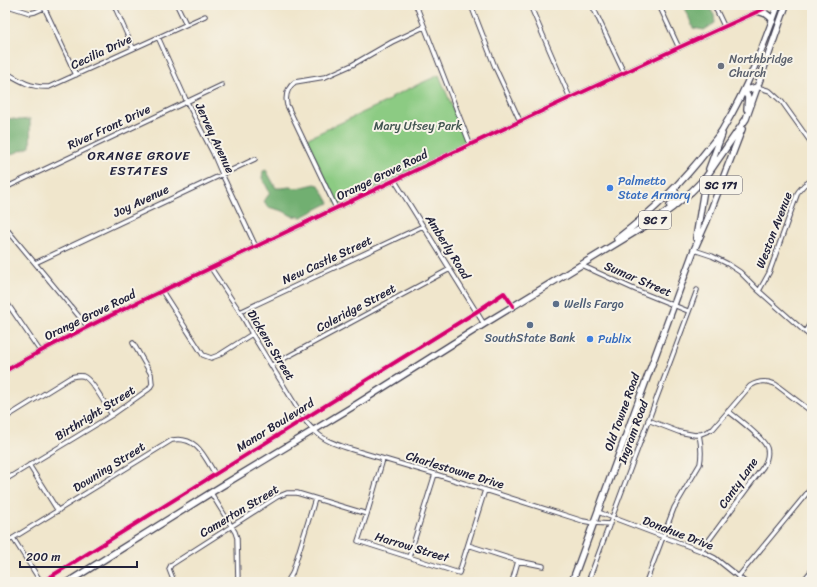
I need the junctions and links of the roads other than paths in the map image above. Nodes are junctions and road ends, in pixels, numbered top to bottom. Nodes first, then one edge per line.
1 (5, 5) edge
2 (114, 5) edge
3 (177, 5) edge
4 (416, 5) edge
5 (471, 5) edge
6 (530, 5) edge
7 (592, 5) edge
8 (659, 5) edge
9 (714, 5) edge
10 (772, 5) edge
11 (778, 5) edge
12 (786, 5) edge
13 (44, 6) edge
14 (758, 12) junction
15 (205, 16) dead end
16 (773, 21) junction
17 (186, 24) junction
18 (724, 26) junction
19 (424, 27) junction
20 (158, 37) junction
21 (133, 48) junction
22 (679, 48) junction
23 (758, 61) junction
24 (5, 72) edge
25 (624, 73) junction
26 (76, 75) junction
27 (222, 85) dead end
28 (757, 87) junction
29 (744, 92) junction
30 (570, 98) junction
31 (187, 102) junction
32 (746, 119) junction
33 (520, 121) junction
34 (724, 128) junction
35 (470, 144) junction
36 (812, 144) edge
37 (255, 159) dead end
38 (222, 174) junction
39 (706, 177) junction
40 (812, 180) edge
41 (395, 181) junction
42 (5, 188) edge
43 (674, 188) junction
44 (336, 208) junction
45 (658, 218) junction
46 (423, 226) junction
47 (5, 227) edge
48 (256, 247) junction
49 (694, 250) junction
50 (598, 254) junction
51 (35, 263) junction
52 (580, 265) junction
53 (211, 268) junction
54 (450, 269) junction
55 (696, 290) dead end
56 (162, 291) junction
57 (759, 291) junction
58 (5, 300) edge
59 (513, 306) junction
60 (673, 306) junction
61 (688, 311) junction
62 (240, 312) junction
63 (476, 312) junction
64 (812, 320) edge
65 (484, 324) junction
66 (88, 326) junction
67 (805, 332) junction
68 (252, 334) junction
69 (812, 338) edge
70 (133, 343) dead end
71 (40, 350) junction
72 (272, 365) junction
73 (5, 371) edge
74 (728, 411) junction
75 (812, 412) edge
76 (112, 414) junction
77 (5, 416) edge
78 (304, 418) junction
79 (648, 420) junction
80 (314, 431) junction
81 (699, 434) junction
82 (383, 459) junction
83 (29, 465) junction
84 (215, 474) junction
85 (435, 474) junction
86 (5, 480) edge
87 (812, 487) edge
88 (485, 490) junction
89 (211, 493) junction
90 (315, 499) junction
91 (58, 510) junction
92 (598, 512) junction
93 (367, 514) junction
94 (612, 518) junction
95 (594, 523) junction
96 (610, 524) junction
97 (232, 526) junction
98 (663, 537) junction
99 (14, 538) junction
100 (5, 543) edge
101 (468, 545) junction
102 (701, 551) junction
103 (409, 557) junction
104 (518, 561) junction
105 (543, 566) dead end
106 (812, 570) edge
107 (738, 577) junction
108 (41, 582) edge
109 (68, 582) edge
110 (174, 582) edge
111 (238, 582) edge
112 (287, 582) edge
113 (512, 582) edge
114 (572, 582) edge
115 (588, 582) edge
116 (646, 582) edge
117 (745, 582) edge
118 (802, 582) edge

1 - 13 street
2 - 21 street
3 - 17 street
4 - 19 street
5 - 33 street
6 - 30 street
7 - 25 street
8 - 22 street
9 - 18 street
10 - 14 street, Orange Grove Road
11 - 16 main road, SC 7
12 - 28 main road, SC 7
13 - 26 street
14 - 16 main road
14 - 18 street, Orange Grove Road
15 - 17 street, Cecilia Drive
16 - 23 main road, SC 7
17 - 20 street, Cecilia Drive
18 - 22 street, Orange Grove Road
19 - 35 street
19 - 44 street
20 - 21 street, Cecilia Drive
20 - 31 street, Jervey Avenue
21 - 26 street, Cecilia Drive
22 - 25 street, Orange Grove Road
23 - 28 main road
23 - 29 main road, SC 7
24 - 26 street, Cecilia Drive
25 - 30 street, Orange Grove Road
27 - 31 street, River Front Drive
28 - 29 main road
28 - 32 main road, SC 7
28 - 36 street
29 - 32 main road
29 - 34 main road, SC 7
30 - 33 street, Orange Grove Road
31 - 38 street, Jervey Avenue
31 - 42 street, River Front Drive
32 - 39 main road, SC 7
32 - 49 main road, Old Towne Road / SC 171
33 - 35 street, Orange Grove Road
34 - 39 main road, Old Towne Road / SC 171
34 - 43 main road, SC 7
35 - 41 street, Orange Grove Road
37 - 38 street, Joy Avenue
38 - 48 street, Jervey Avenue
38 - 51 street, Joy Avenue
39 - 45 main road, SC 7
39 - 49 main road, Old Towne Road / SC 171
40 - 57 street, Weston Avenue
41 - 44 street, Orange Grove Road
41 - 46 street, Amberly Road
43 - 45 main road
43 - 50 main road, SC 7
44 - 48 street, Orange Grove Road
45 - 50 main road, SC 7
46 - 54 street, Amberly Road
46 - 62 street, New Castle Street
47 - 51 street
48 - 53 street, Orange Grove Road
49 - 57 street
49 - 60 main road, Old Towne Road / SC 171
50 - 52 main road, SC 7
51 - 66 street
52 - 59 main road, SC 7
52 - 60 street, Sumar Street
53 - 56 street, Orange Grove Road
53 - 62 street, Dickens Street
54 - 63 street, Amberly Road
54 - 72 street, Coleridge Street
55 - 61 street, Ingram Road
56 - 66 street, Orange Grove Road
56 - 68 street
57 - 67 street
58 - 71 street
59 - 63 street, Manor Boulevard
59 - 65 main road, SC 7
60 - 61 street, Sumar Street
60 - 92 main road, Old Towne Road / SC 171
61 - 79 street, Ingram Road
62 - 68 street, Dickens Street
63 - 65 street, Amberly Road
63 - 78 street, Manor Boulevard
64 - 67 street
65 - 80 main road, SC 7
66 - 71 street, Orange Grove Road
67 - 69 street
68 - 72 street, Dickens Street
70 - 76 street, Birthright Street
71 - 73 street, Orange Grove Road
72 - 78 street, Dickens Street
74 - 75 street
74 - 81 street
74 - 102 street, Canty Lane
76 - 77 street
76 - 83 street, Birthright Street
78 - 80 street, Dickens Street
78 - 84 street, Manor Boulevard
79 - 81 street
79 - 94 street, Ingram Road
80 - 82 street, Charlestowne Drive
80 - 89 main road, SC 7
81 - 98 street
82 - 85 street, Charlestowne Drive
82 - 93 street
83 - 86 street, Birthright Street
83 - 91 street
84 - 91 street, Downing Street
84 - 108 street, Manor Boulevard
85 - 88 street, Charlestowne Drive
85 - 103 street
87 - 107 street
88 - 95 street, Charlestowne Drive
88 - 101 street
89 - 97 street
89 - 109 main road, SC 7
90 - 93 street, Camerton Street
90 - 97 street, Camerton Street
90 - 112 street
91 - 99 street, Downing Street
92 - 94 street, Donahue Drive
92 - 95 main road, Old Towne Road / SC 171
93 - 103 street, Harrow Street
94 - 96 street, Ingram Road
94 - 98 street, Donahue Drive
95 - 96 street, Charlestowne Drive
95 - 114 main road, Old Towne Road / SC 171
96 - 115 street, Ingram Road
97 - 110 street, Camerton Street
97 - 111 street
98 - 102 street, Donahue Drive
98 - 116 street
99 - 100 street, Downing Street
99 - 108 street
101 - 103 street, Harrow Street
101 - 104 street
102 - 107 street, Donahue Drive
104 - 105 street
104 - 113 street
106 - 118 street
107 - 117 street, Donahue Drive

